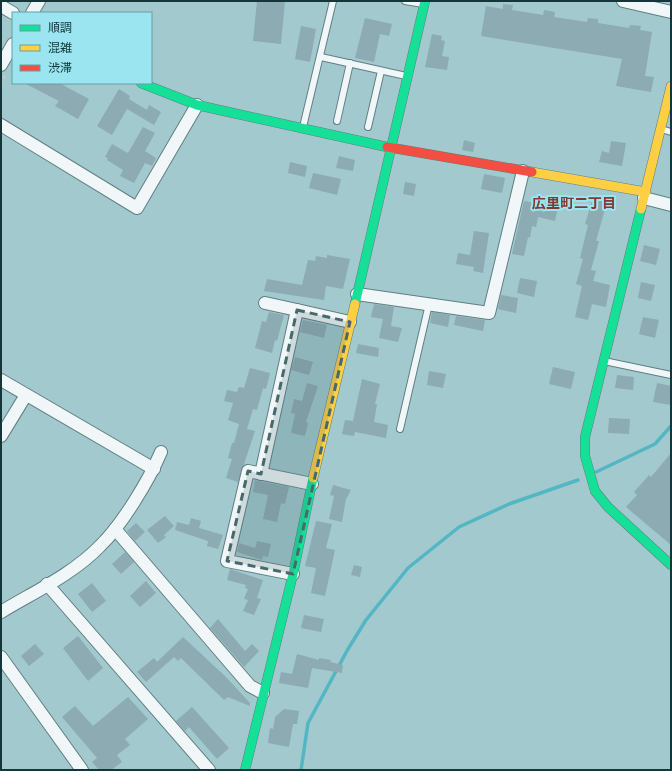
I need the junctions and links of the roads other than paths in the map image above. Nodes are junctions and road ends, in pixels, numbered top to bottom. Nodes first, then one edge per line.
1 (39, 1) edge
2 (333, 1) edge
3 (405, 1) edge
4 (623, 1) edge
5 (424, 3) edge
6 (1, 6) edge
7 (12, 12) edge
8 (33, 12) edge
9 (671, 12) edge
10 (12, 46) edge
11 (321, 56) junction
12 (350, 63) junction
13 (1, 65) edge
14 (381, 71) junction
15 (407, 77) junction
16 (144, 84) edge
17 (671, 86) edge
18 (197, 105) junction
19 (337, 120) dead end
20 (1, 125) edge
21 (368, 127) dead end
22 (302, 128) junction
23 (661, 129) junction
24 (671, 132) edge
25 (391, 148) junction
26 (522, 172) junction
27 (645, 195) junction
28 (671, 205) edge
29 (357, 294) junction
30 (265, 302) dead end
31 (429, 304) junction
32 (297, 310) junction
33 (350, 322) junction
34 (604, 361) junction
35 (671, 375) edge
36 (1, 380) edge
37 (26, 395) junction
38 (400, 429) dead end
39 (1, 436) edge
40 (161, 452) dead end
41 (154, 469) junction
42 (262, 474) junction
43 (312, 484) junction
44 (115, 530) junction
45 (671, 565) edge
46 (293, 574) junction
47 (47, 584) junction
48 (1, 612) edge
49 (1, 657) edge
50 (263, 693) junction
51 (82, 770) edge
52 (209, 770) edge
53 (246, 770) edge

1 - 8 street
2 - 11 lane
3 - 5 lane
4 - 9 street
5 - 15 street
6 - 7 street
10 - 13 street
11 - 12 lane
11 - 22 lane
12 - 14 lane
12 - 19 lane
14 - 15 lane
14 - 21 lane
15 - 25 street
16 - 18 street
17 - 23 street
18 - 20 street
18 - 22 street
22 - 25 street
23 - 24 lane
23 - 27 street
25 - 26 street
25 - 29 street
26 - 27 street
26 - 31 street
27 - 28 street
27 - 34 street
29 - 31 street
29 - 33 street
30 - 32 street
31 - 38 lane
32 - 33 street
32 - 42 street
33 - 43 street
34 - 35 lane
34 - 45 street
36 - 37 street
37 - 39 street
37 - 41 street
40 - 41 street
41 - 44 street
42 - 43 street
42 - 46 street
43 - 46 street
44 - 47 street
44 - 50 street
46 - 50 street
47 - 48 street
47 - 52 street
49 - 51 street
50 - 53 street

